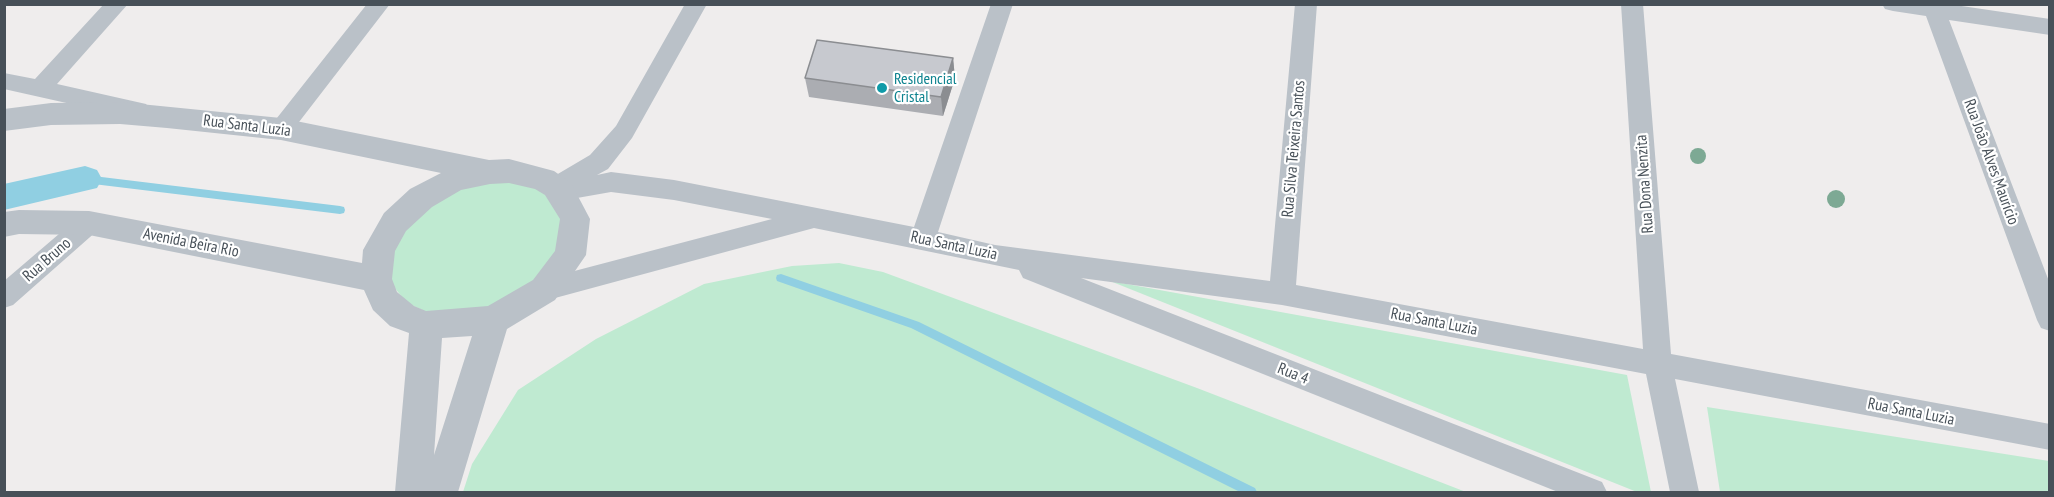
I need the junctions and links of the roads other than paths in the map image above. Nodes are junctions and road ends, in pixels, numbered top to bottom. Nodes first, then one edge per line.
1 (117, 4) edge
2 (379, 4) edge
3 (696, 4) edge
4 (1002, 4) edge
5 (1306, 4) edge
6 (1632, 4) edge
7 (1893, 4) edge
8 (1934, 8) edge
9 (2049, 27) edge
10 (4, 81) edge
11 (40, 88) junction
12 (167, 117) junction
13 (4, 120) edge
14 (281, 129) junction
15 (490, 172) junction
16 (558, 189) junction
17 (816, 218) junction
18 (89, 223) junction
19 (4, 225) edge
20 (923, 239) junction
21 (995, 256) junction
22 (376, 279) junction
23 (544, 290) junction
24 (1282, 294) junction
25 (4, 297) edge
26 (493, 320) junction
27 (2049, 320) edge
28 (426, 325) junction
29 (1658, 364) junction
30 (2049, 437) edge
31 (413, 492) edge
32 (440, 492) edge
33 (1592, 492) edge
34 (1684, 492) edge

1 - 11 street
2 - 14 street
3 - 16 street
4 - 20 street
5 - 24 street, Rua Silva Teixeira Santos
6 - 29 street, Rua Dona Nenzita
7 - 8 street
8 - 9 street
8 - 27 street, Rua João Alves Maurício
10 - 11 street, Rua Santa Luzia
11 - 12 street, Rua Santa Luzia
12 - 13 street
12 - 14 street, Rua Santa Luzia
14 - 15 street, Rua Santa Luzia
15 - 16 street
15 - 22 street
16 - 17 street, Rua Santa Luzia
16 - 23 street
17 - 20 street, Rua Santa Luzia
17 - 23 street, Rua Santa Luzia
18 - 19 street, Avenida Beira Rio
18 - 22 street, Avenida Beira Rio
18 - 25 street, Rua Bruno
20 - 21 street, Rua Santa Luzia
21 - 24 street, Rua Santa Luzia
21 - 33 street, Rua 4
22 - 28 street
23 - 26 street
24 - 29 street, Rua Santa Luzia
26 - 28 street
26 - 32 street
28 - 31 street
29 - 30 street, Rua Santa Luzia
29 - 34 street, Rua Dona Nenzita

